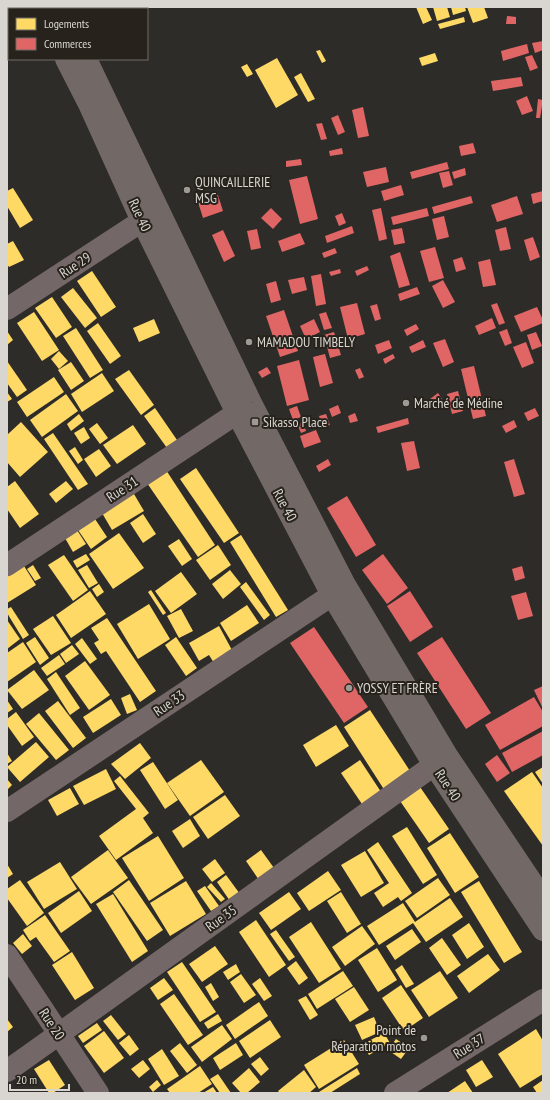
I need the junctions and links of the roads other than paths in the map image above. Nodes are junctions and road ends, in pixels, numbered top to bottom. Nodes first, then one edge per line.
1 (67, 60) edge
2 (86, 60) edge
3 (142, 220) junction
4 (7, 309) edge
5 (237, 413) junction
6 (7, 565) edge
7 (332, 595) junction
8 (434, 765) junction
9 (7, 811) edge
10 (543, 899) edge
11 (543, 930) edge
12 (7, 955) edge
13 (543, 1000) edge
14 (59, 1034) junction
15 (7, 1071) edge
16 (98, 1093) edge
17 (395, 1093) edge

1 - 3 main road, Rue 40
2 - 10 main road, Rue 40
3 - 4 street, Rue 29
3 - 5 main road, Rue 40
5 - 6 street, Rue 31
5 - 7 main road, Rue 40
7 - 8 main road, Rue 40
7 - 9 street, Rue 33
8 - 11 main road, Rue 40
8 - 14 street, Rue 35
12 - 14 street, Rue 20
13 - 17 street, Rue 37
14 - 15 street, Rue 35
14 - 16 street, Rue 20

